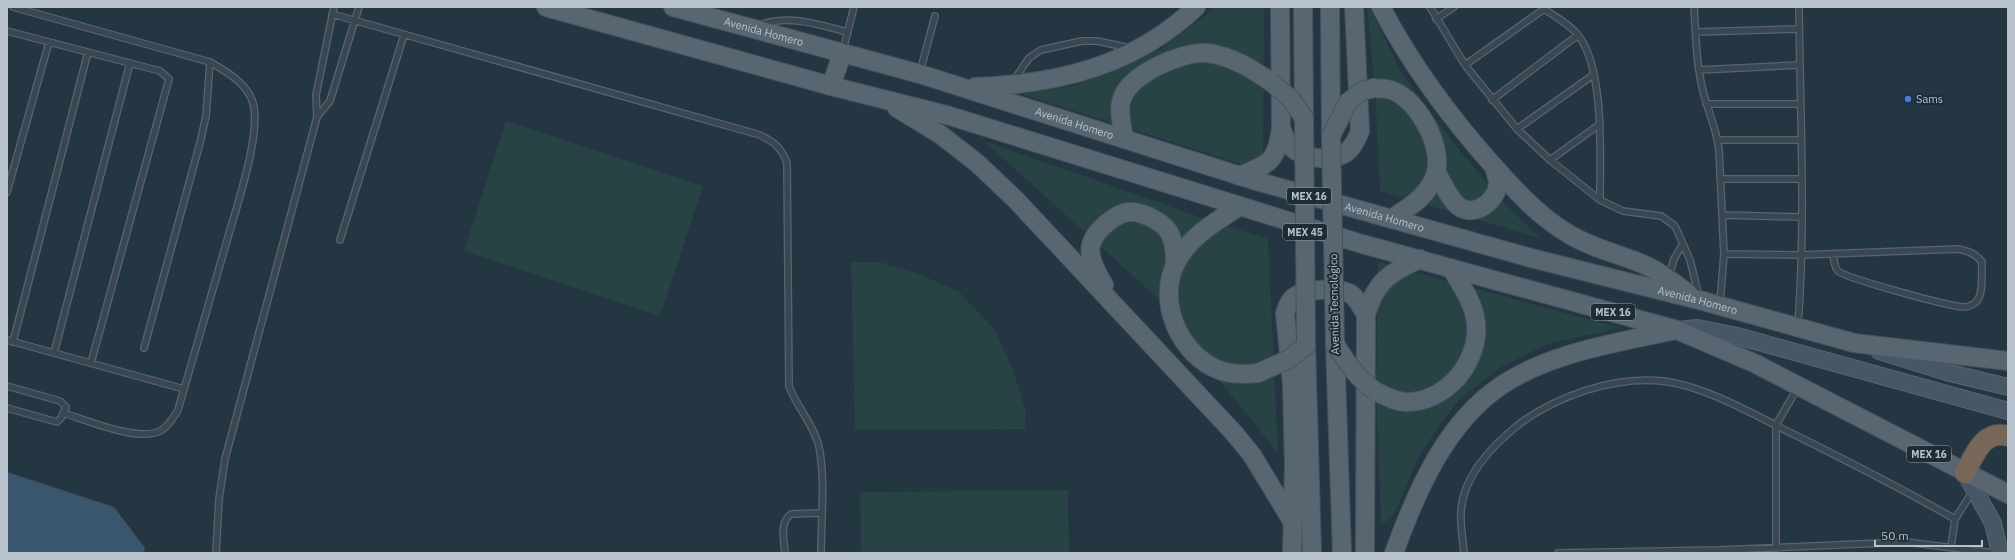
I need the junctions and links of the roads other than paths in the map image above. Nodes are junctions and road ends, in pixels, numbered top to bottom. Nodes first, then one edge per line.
1 (13, 7) edge
2 (334, 7) edge
3 (359, 7) edge
4 (546, 7) edge
5 (673, 7) edge
6 (854, 7) edge
7 (1196, 7) edge
8 (1280, 7) edge
9 (1303, 7) edge
10 (1330, 7) edge
11 (1354, 7) edge
12 (1381, 7) edge
13 (1430, 7) edge
14 (1454, 7) edge
15 (1694, 7) edge
16 (1798, 7) edge
17 (1543, 8) edge
18 (332, 14) junction
19 (935, 16) dead end
20 (1436, 19) junction
21 (355, 21) junction
22 (750, 29) junction
23 (1799, 29) junction
24 (7, 32) edge
25 (848, 32) junction
26 (1696, 32) junction
27 (404, 35) junction
28 (1578, 35) junction
29 (49, 42) junction
30 (1138, 50) junction
31 (88, 52) junction
32 (842, 54) junction
33 (210, 62) junction
34 (130, 63) junction
35 (1465, 65) junction
36 (1799, 65) junction
37 (1699, 70) junction
38 (920, 74) junction
39 (1593, 75) junction
40 (1012, 85) junction
41 (831, 86) junction
42 (962, 88) junction
43 (882, 100) junction
44 (1492, 100) junction
45 (1706, 104) junction
46 (1800, 104) junction
47 (317, 118) junction
48 (1304, 118) junction
49 (1600, 124) junction
50 (1281, 128) junction
51 (1517, 129) junction
52 (1331, 136) junction
53 (1124, 139) junction
54 (1718, 140) junction
55 (1800, 140) junction
56 (1550, 160) junction
57 (1494, 166) junction
58 (1436, 171) junction
59 (1246, 178) junction
60 (1720, 179) junction
61 (1801, 179) junction
62 (7, 192) edge
63 (1600, 200) junction
64 (1247, 208) junction
65 (1722, 215) junction
66 (1801, 217) junction
67 (1391, 219) junction
68 (340, 240) dead end
69 (1682, 245) junction
70 (1724, 254) junction
71 (1833, 254) junction
72 (1801, 255) junction
73 (1420, 259) junction
74 (1175, 263) junction
75 (1451, 268) junction
76 (1668, 279) junction
77 (1698, 299) junction
78 (1720, 305) junction
79 (1366, 315) junction
80 (1128, 320) junction
81 (1798, 326) junction
82 (1677, 330) junction
83 (10, 341) edge
84 (1854, 343) junction
85 (1335, 344) junction
86 (1306, 346) junction
87 (144, 348) dead end
88 (54, 353) junction
89 (2008, 362) edge
90 (91, 363) junction
91 (7, 386) edge
92 (1799, 386) junction
93 (2008, 387) edge
94 (184, 389) junction
95 (7, 408) edge
96 (2008, 411) edge
97 (63, 413) junction
98 (1776, 425) junction
99 (2008, 436) edge
100 (1970, 481) junction
101 (2008, 494) edge
102 (821, 513) junction
103 (1955, 518) junction
104 (1292, 521) junction
105 (1951, 547) junction
106 (1776, 548) junction
107 (1968, 551) edge
108 (216, 553) edge
109 (785, 553) edge
110 (821, 553) edge
111 (1292, 553) edge
112 (1312, 553) edge
113 (1342, 553) edge
114 (1365, 553) edge
115 (1394, 553) edge
116 (1464, 553) edge
117 (1558, 553) edge
118 (1994, 553) edge
119 (2000, 553) edge

1 - 33 lane
2 - 18 lane
3 - 21 lane
4 - 41 main road
5 - 22 main road, Avenida Homero
6 - 25 lane
7 - 30 main road
8 - 50 main road
9 - 48 main road, MEX 45
10 - 52 main road, Avenida Tecnológico / MEX 45
11 - 50 main road
12 - 57 main road
13 - 20 lane
14 - 20 lane
15 - 26 lane
16 - 23 lane
17 - 28 lane
17 - 35 lane
18 - 21 lane
18 - 47 lane
19 - 38 lane
20 - 35 lane
21 - 27 lane
21 - 47 lane
22 - 25 lane
22 - 32 main road, Avenida Homero
23 - 26 lane
23 - 36 lane
24 - 29 lane
25 - 32 lane
26 - 37 lane
27 - 68 lane
27 - 102 lane
28 - 39 lane
28 - 44 lane
29 - 31 lane
29 - 62 lane
30 - 40 main road
30 - 40 lane
31 - 34 lane
31 - 83 lane
32 - 38 main road, Avenida Homero
32 - 41 main road
33 - 87 lane
33 - 94 lane
34 - 88 lane
34 - 90 lane
35 - 44 lane
36 - 37 lane
36 - 46 lane
37 - 45 lane
38 - 42 main road, Avenida Homero
39 - 49 lane
39 - 51 lane
40 - 42 main road
41 - 43 main road
42 - 53 main road, Avenida Homero
43 - 64 main road
43 - 80 main road
44 - 51 lane
45 - 46 lane
45 - 54 lane
46 - 55 lane
47 - 108 lane
48 - 53 main road, bridge
48 - 86 main road, MEX 45, bridge
49 - 56 lane
49 - 63 lane
50 - 59 main road
51 - 56 lane
52 - 58 main road, bridge
52 - 85 main road, Avenida Tecnológico / MEX 45, bridge
53 - 59 main road, Avenida Homero
54 - 55 lane
54 - 60 lane
55 - 61 lane
56 - 63 lane
57 - 58 main road
57 - 76 main road
58 - 67 main road
59 - 67 main road, Avenida Homero / MEX 16
60 - 61 lane
60 - 65 lane
61 - 66 lane
63 - 69 lane
64 - 73 main road, MEX 16
64 - 74 main road
65 - 66 lane
65 - 70 lane
66 - 72 lane
67 - 77 main road, Avenida Homero / MEX 16
69 - 76 lane
69 - 77 lane
70 - 72 lane
70 - 78 lane
71 - 71 lane
71 - 72 lane
72 - 81 lane
73 - 75 main road, MEX 16
73 - 79 main road
74 - 80 main road
74 - 86 main road, bridge
75 - 82 main road, MEX 16
75 - 85 main road, bridge
76 - 77 main road
77 - 78 main road, Avenida Homero / MEX 16
78 - 81 main road, Avenida Homero / MEX 16
79 - 104 main road
79 - 114 main road
80 - 104 main road
81 - 84 main road, Avenida Homero / MEX 16
82 - 92 main road, MEX 16
82 - 96 main road
82 - 115 main road
83 - 88 lane
84 - 89 main road, MEX 16
84 - 93 main road, Avenida Homero
85 - 113 main road, Avenida Tecnológico / MEX 45
86 - 112 main road, MEX 45
88 - 90 lane
90 - 94 lane
91 - 97 lane
92 - 98 lane
92 - 100 main road, MEX 16
94 - 97 lane
95 - 97 lane
98 - 103 lane
98 - 106 lane
98 - 116 lane
99 - 100 highway
100 - 101 main road, MEX 16
100 - 103 lane
100 - 119 main road
102 - 109 lane
102 - 110 lane
103 - 105 lane
104 - 111 main road
105 - 106 lane
105 - 107 lane
106 - 117 lane
107 - 118 lane

